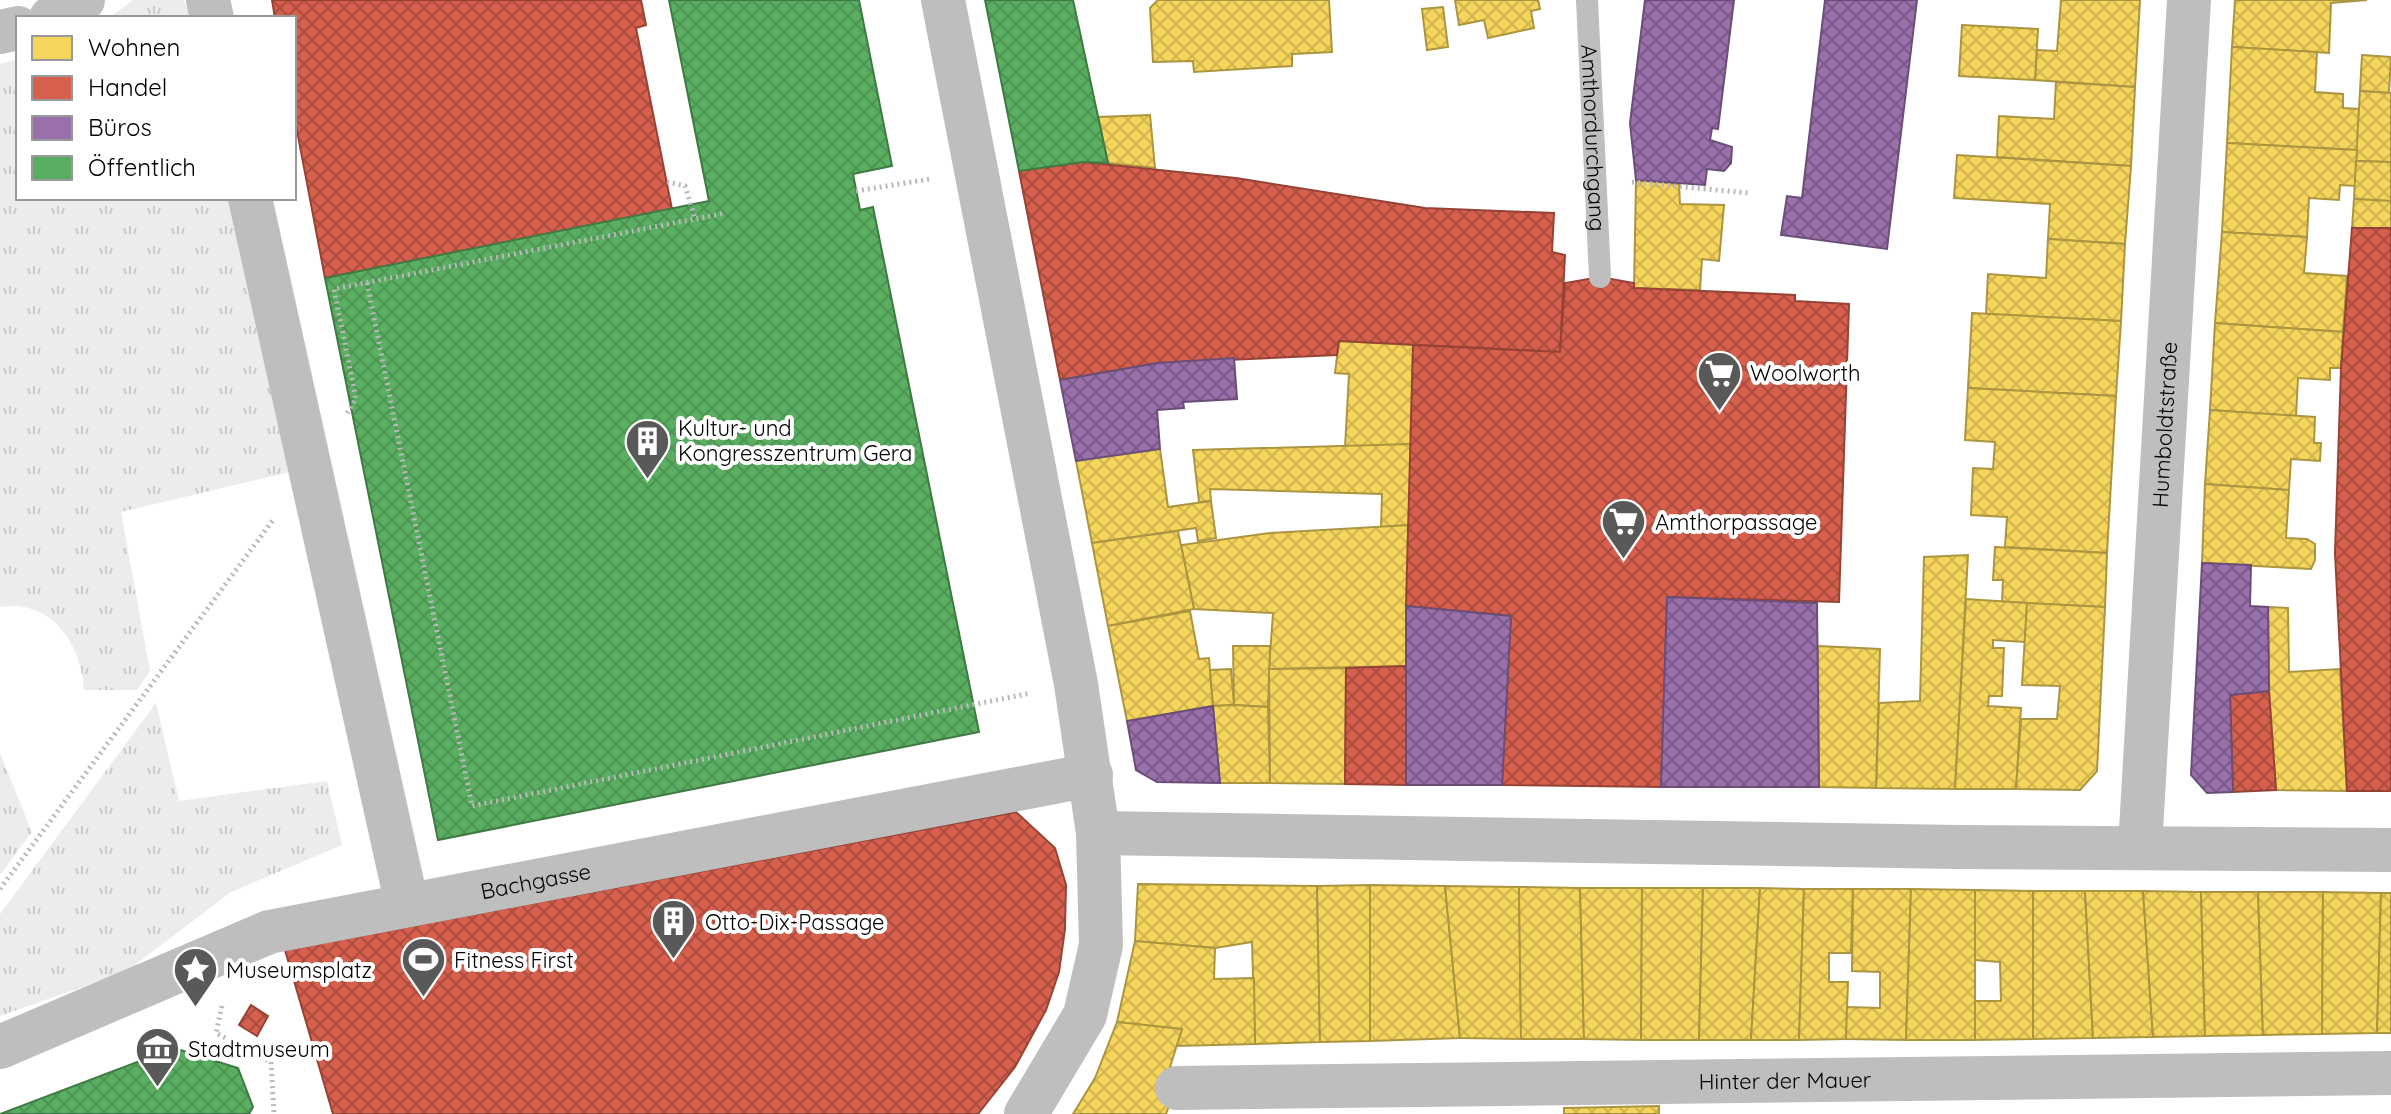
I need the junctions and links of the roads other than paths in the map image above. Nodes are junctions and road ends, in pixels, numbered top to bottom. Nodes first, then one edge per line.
1 (83, 0) edge
2 (943, 0) edge
3 (1587, 0) edge
4 (2189, 0) edge
5 (55, 16) edge
6 (250, 200) edge
7 (1600, 277) dead end
8 (1091, 775) junction
9 (1098, 833) junction
10 (2140, 848) junction
11 (2391, 850) edge
12 (407, 905) junction
13 (0, 1047) edge
14 (2391, 1073) edge
15 (1177, 1088) dead end
16 (1026, 1114) edge

1 - 5 street
2 - 8 street
3 - 7 lane, Amthordurchgang
4 - 10 street, Humboldtstraße
6 - 12 street
8 - 9 street
8 - 12 street, Bachgasse
9 - 10 street
9 - 16 street
10 - 11 street
12 - 13 street, Bachgasse
14 - 15 street, Hinter der Mauer

